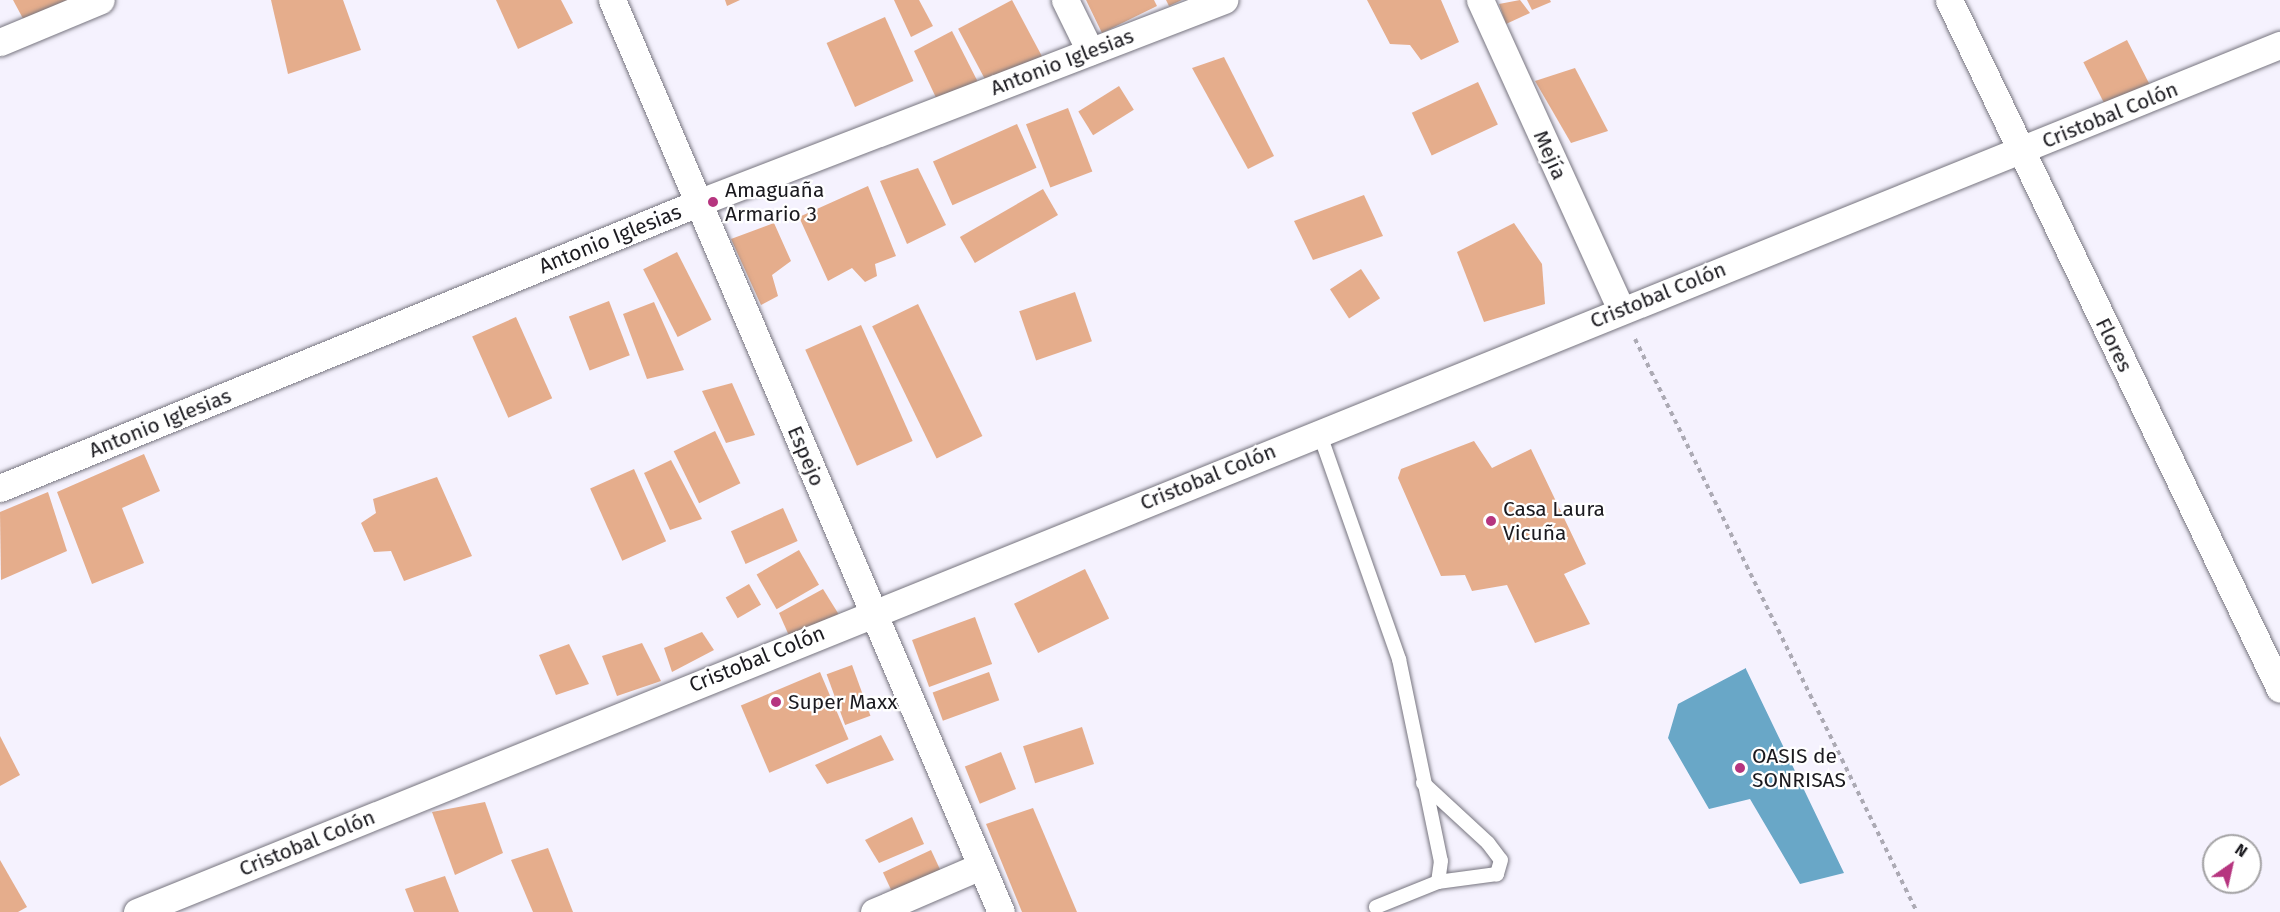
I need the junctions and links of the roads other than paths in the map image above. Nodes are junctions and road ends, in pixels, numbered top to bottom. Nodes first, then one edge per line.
1 (101, 0) edge
2 (612, 0) edge
3 (1065, 0) edge
4 (1224, 0) edge
5 (1480, 0) edge
6 (1950, 0) edge
7 (0, 42) edge
8 (2280, 45) edge
9 (1090, 51) junction
10 (2020, 152) junction
11 (700, 202) junction
12 (1621, 310) junction
13 (1319, 432) junction
14 (0, 488) edge
15 (872, 612) junction
16 (2280, 689) edge
17 (1423, 783) junction
18 (981, 866) junction
19 (1438, 882) junction
20 (1376, 907) dead end
21 (137, 912) edge
22 (874, 912) edge
23 (1001, 912) edge

1 - 7 street
2 - 11 street, Espejo
3 - 9 street
4 - 9 street, Antonio Iglesias
5 - 12 street, Mejía
6 - 10 street, Flores
8 - 10 street, Cristobal Colón
9 - 11 street, Antonio Iglesias
10 - 12 street, Cristobal Colón
10 - 16 street, Flores
11 - 14 street, Antonio Iglesias
11 - 15 street, Espejo
12 - 13 street, Cristobal Colón
13 - 15 street, Cristobal Colón
13 - 17 lane
15 - 18 street, Espejo
15 - 21 street, Cristobal Colón
17 - 19 lane
17 - 19 lane
18 - 22 street
18 - 23 street, Espejo
19 - 20 lane

